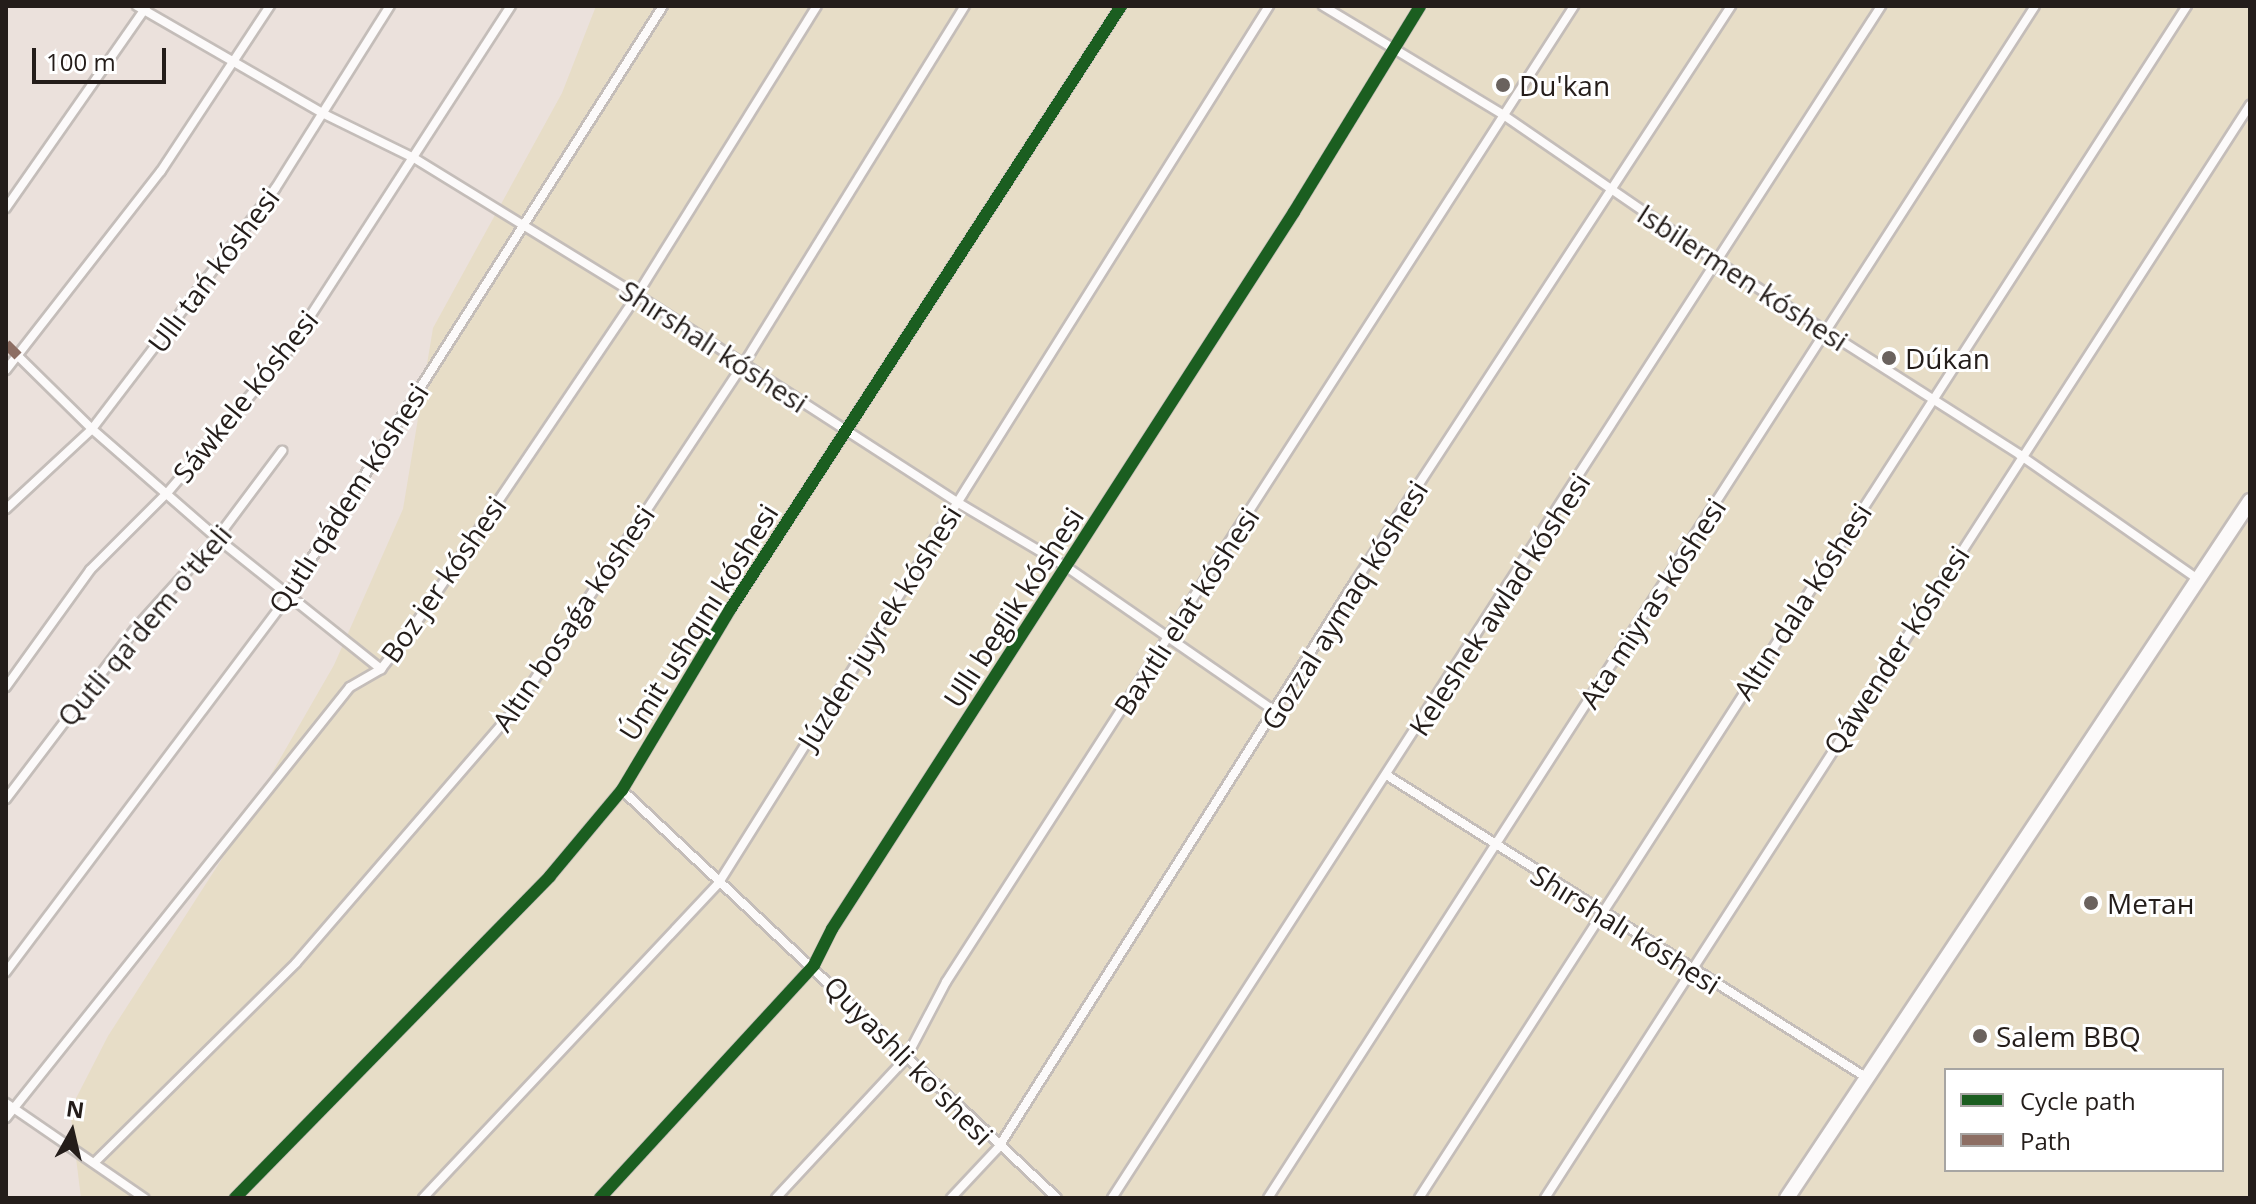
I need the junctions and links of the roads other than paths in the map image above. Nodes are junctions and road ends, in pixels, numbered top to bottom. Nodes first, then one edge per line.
1 (270, 6) edge
2 (390, 6) edge
3 (511, 6) edge
4 (663, 6) edge
5 (817, 6) edge
6 (965, 6) edge
7 (1121, 6) edge
8 (1269, 6) edge
9 (1323, 6) edge
10 (1420, 6) edge
11 (1574, 6) edge
12 (1731, 6) edge
13 (1881, 6) edge
14 (2035, 6) edge
15 (2187, 6) edge
16 (142, 7) edge
17 (1393, 48) junction
18 (234, 61) junction
19 (2250, 105) edge
20 (322, 113) junction
21 (1502, 114) junction
22 (414, 158) junction
23 (1612, 191) junction
24 (6, 208) edge
25 (522, 225) junction
26 (1719, 263) junction
27 (637, 295) junction
28 (1826, 332) junction
29 (18, 356) junction
30 (743, 365) junction
31 (6, 370) edge
32 (1934, 398) junction
33 (92, 429) junction
34 (848, 432) junction
35 (282, 451) dead end
36 (2020, 455) junction
37 (168, 492) junction
38 (2250, 501) edge
39 (957, 502) junction
40 (6, 509) edge
41 (217, 538) junction
42 (1068, 568) junction
43 (2199, 580) junction
44 (288, 596) junction
45 (1171, 638) junction
46 (381, 669) junction
47 (6, 687) edge
48 (1276, 712) junction
49 (1388, 776) junction
50 (622, 790) junction
51 (6, 799) edge
52 (1495, 847) junction
53 (718, 884) junction
54 (1599, 912) junction
55 (814, 965) junction
56 (1692, 970) junction
57 (6, 972) edge
58 (906, 1058) junction
59 (1867, 1078) junction
60 (6, 1103) edge
61 (17, 1110) junction
62 (6, 1118) edge
63 (998, 1148) junction
64 (94, 1163) junction
65 (140, 1197) edge
66 (235, 1198) edge
67 (423, 1198) edge
68 (600, 1198) edge
69 (776, 1198) edge
70 (951, 1198) edge
71 (1057, 1198) edge
72 (1112, 1198) edge
73 (1268, 1198) edge
74 (1419, 1198) edge
75 (1545, 1198) edge
76 (1787, 1198) edge

1 - 18 street
2 - 20 street, Ullı tań kóshesi
3 - 22 street, Sáwkele kóshesi
4 - 25 street, Qutlı qádem kóshesi
5 - 27 street, Boz jer kóshesi
6 - 30 street, Altın bosaǵa kóshesi
7 - 34 street, Úmit ushqını kóshesi
8 - 39 street, Júzden juyrek kóshesi
9 - 17 street, Isbilermen kóshesi
10 - 17 street, Ullı beglik kóshesi
11 - 21 street, Baxıtlı elat kóshesi
12 - 23 street, Gozzal aymaq kóshesi
13 - 26 street, Keleshek awlad kóshesi
14 - 28 street, Ata miyras kóshesi
15 - 32 street, Altın dala kóshesi
16 - 18 street, Shırshalı kóshesi
16 - 24 street
17 - 21 street, Isbilermen kóshesi
17 - 42 street, Ullı beglik kóshesi
18 - 20 street, Shırshalı kóshesi
18 - 29 street
19 - 36 street, Qáwender kóshesi
20 - 22 street, Shırshalı kóshesi
20 - 33 street, Ullı tań kóshesi
21 - 23 street, Isbilermen kóshesi
21 - 45 street, Baxıtlı elat kóshesi
22 - 25 street, Shırshalı kóshesi
22 - 37 street, Sáwkele kóshesi
23 - 26 street, Isbilermen kóshesi
23 - 48 street, Gozzal aymaq kóshesi
25 - 27 street, Shırshalı kóshesi
25 - 44 street, Qutlı qádem kóshesi
26 - 28 street, Isbilermen kóshesi
26 - 49 street, Keleshek awlad kóshesi
27 - 30 street, Shırshalı kóshesi
27 - 46 street, Boz jer kóshesi
28 - 32 street, Isbilermen kóshesi
28 - 52 street, Ata miyras kóshesi
29 - 31 street
29 - 33 street
30 - 34 street, Shırshalı kóshesi
30 - 64 street, Altın bosaǵa kóshesi
32 - 36 street, Isbilermen kóshesi
32 - 54 street, Altın dala kóshesi
33 - 37 street
33 - 40 street, Ullı tań kóshesi
34 - 39 street, Shırshalı kóshesi
34 - 50 street, Úmit ushqını kóshesi
35 - 41 street, Qutli qa'dem o'tkeli
36 - 43 street, Isbilermen kóshesi
36 - 56 street, Qáwender kóshesi
37 - 41 street
37 - 47 street, Sáwkele kóshesi
38 - 43 main road
39 - 42 street, Shırshalı kóshesi
39 - 53 street, Júzden juyrek kóshesi
41 - 44 street
41 - 51 street, Qutli qa'dem o'tkeli
42 - 45 street, Shırshalı kóshesi
42 - 55 street, Ullı beglik kóshesi
43 - 59 main road
44 - 46 street
44 - 57 street, Qutlı qádem kóshesi
45 - 48 street, Shırshalı kóshesi
45 - 58 street, Baxıtlı elat kóshesi
46 - 61 street, Boz jer kóshesi
48 - 63 street, Gozzal aymaq kóshesi
49 - 52 street, Shırshalı kóshesi
49 - 72 street, Keleshek awlad kóshesi
50 - 53 street, Quyashli ko'shesi
50 - 66 street, Úmit ushqını kóshesi
52 - 54 street, Shırshalı kóshesi
52 - 73 street, Ata miyras kóshesi
53 - 55 street, Quyashli ko'shesi
53 - 67 street, Júzden juyrek kóshesi
54 - 56 street, Shırshalı kóshesi
54 - 74 street, Altın dala kóshesi
55 - 58 street, Quyashli ko'shesi
55 - 68 street, Ullı beglik kóshesi
56 - 59 street, Shırshalı kóshesi
56 - 75 street, Qáwender kóshesi
58 - 63 street, Quyashli ko'shesi
58 - 69 street, Baxıtlı elat kóshesi
59 - 76 main road
60 - 61 street
61 - 62 street, Boz jer kóshesi
61 - 64 street
63 - 70 street, Gozzal aymaq kóshesi
63 - 71 street, Quyashli ko'shesi
64 - 65 street

